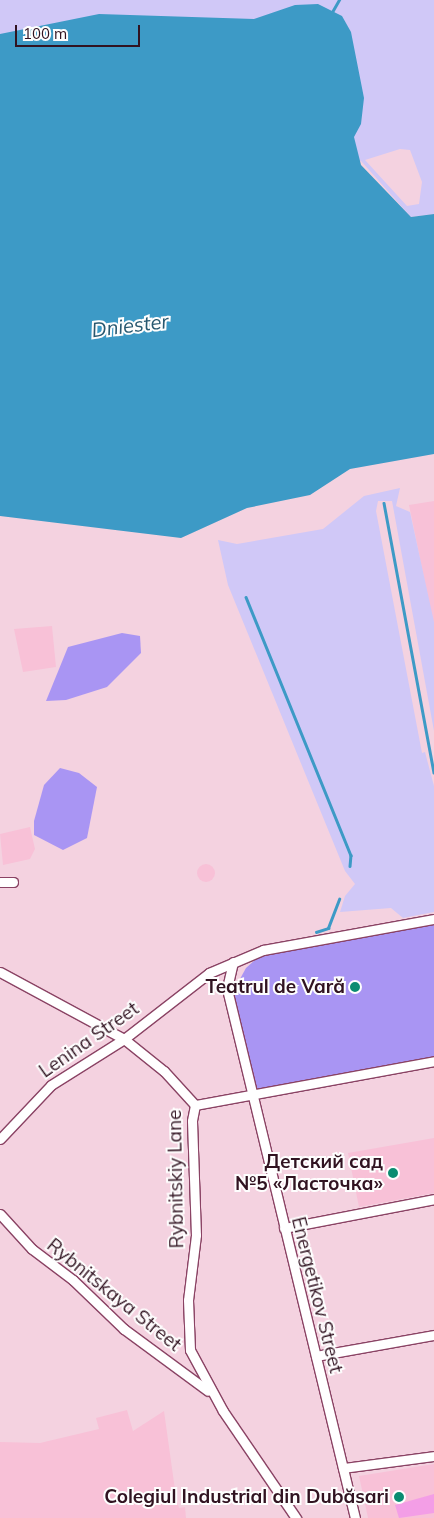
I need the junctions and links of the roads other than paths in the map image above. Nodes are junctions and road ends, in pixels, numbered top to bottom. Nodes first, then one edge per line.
1 (0, 882) edge
2 (13, 882) dead end
3 (434, 919) edge
4 (233, 962) junction
5 (0, 972) edge
6 (124, 1039) junction
7 (434, 1061) edge
8 (252, 1095) junction
9 (195, 1105) junction
10 (3, 1128) edge
11 (0, 1140) edge
12 (434, 1199) edge
13 (0, 1214) edge
14 (284, 1228) junction
15 (434, 1335) edge
16 (316, 1356) junction
17 (212, 1394) junction
18 (434, 1456) edge
19 (343, 1468) junction
20 (296, 1518) edge
21 (355, 1518) edge

1 - 2 street
3 - 4 street, Lenina Street
4 - 6 street, Lenina Street
4 - 8 street, Energetikov Street
5 - 6 street, Rybnitskiy Lane
6 - 9 street, Rybnitskiy Lane
6 - 10 street, Lenina Street
7 - 8 street
8 - 9 street
8 - 14 street, Energetikov Street
9 - 17 street, Rybnitskiy Lane
10 - 11 street, Lenina Street
12 - 14 street
13 - 17 street, Rybnitskaya Street
14 - 16 street, Energetikov Street
15 - 16 street
16 - 19 street, Energetikov Street
17 - 20 street, Rybnitskiy Lane
18 - 19 street
19 - 21 street, Energetikov Street

